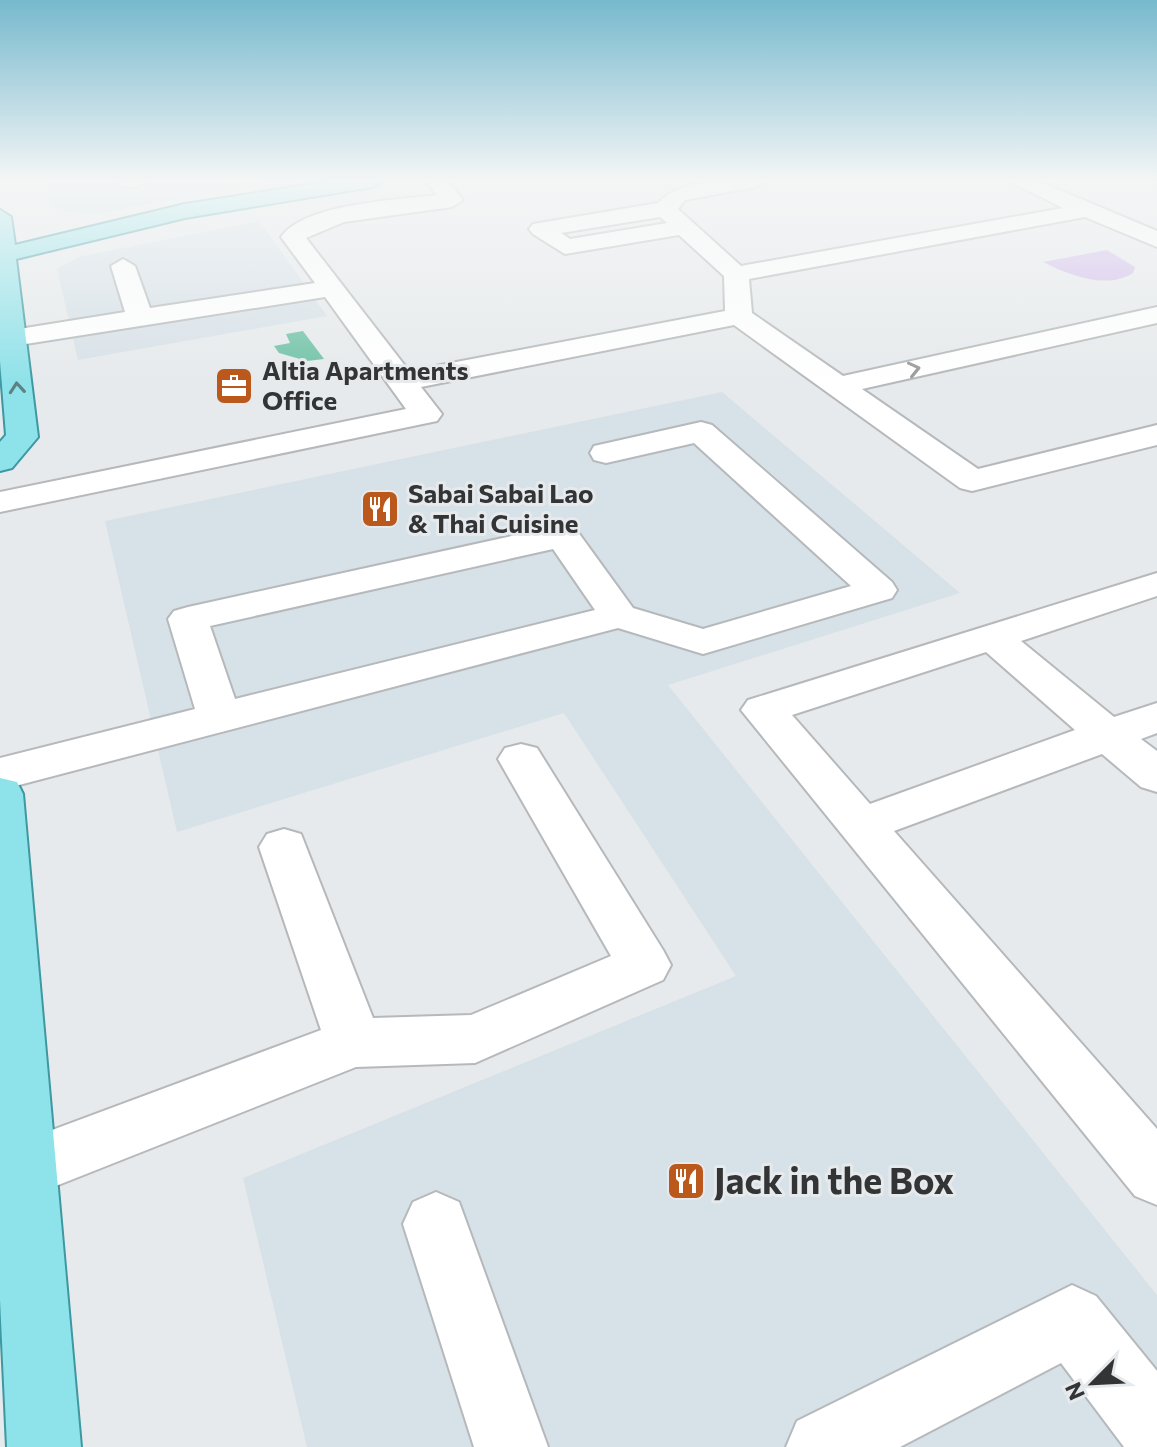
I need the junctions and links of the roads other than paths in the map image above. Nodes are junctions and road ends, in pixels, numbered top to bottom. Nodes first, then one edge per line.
1 (32, 249) edge
2 (302, 249) edge
3 (708, 249) edge
4 (876, 249) edge
5 (2, 256) edge
6 (123, 266) dead end
7 (736, 274) junction
8 (332, 288) junction
9 (1157, 315) edge
10 (739, 316) junction
11 (140, 318) junction
12 (13, 338) junction
13 (404, 381) junction
14 (838, 386) junction
15 (1157, 435) edge
16 (606, 453) dead end
17 (0, 461) edge
18 (0, 502) edge
19 (1157, 584) edge
20 (619, 616) junction
21 (992, 637) junction
22 (1157, 717) edge
23 (219, 718) junction
24 (1108, 735) junction
25 (521, 759) dead end
26 (0, 774) edge
27 (1157, 776) edge
28 (0, 794) edge
29 (861, 825) junction
30 (284, 847) dead end
31 (354, 1043) junction
32 (23, 1170) junction
33 (1157, 1175) edge
34 (436, 1224) dead end
35 (1157, 1430) edge
36 (44, 1447) edge
37 (511, 1447) edge
38 (823, 1447) edge

1 - 5 main road
2 - 8 lane
3 - 7 lane
4 - 7 lane
5 - 12 main road
6 - 11 lane
7 - 10 lane
8 - 11 lane
8 - 13 lane
14 -> 9 lane
10 - 13 lane
10 - 14 lane
11 - 12 lane
17 -> 12 main road
13 - 18 lane
14 - 15 lane
16 - 20 lane
19 - 21 lane
20 - 23 lane
20 - 23 lane
21 - 24 lane
21 - 29 lane
22 - 24 lane
23 - 26 lane
24 - 27 lane
24 - 29 lane
25 - 31 lane
28 - 32 main road
29 - 33 lane
30 - 31 lane
31 - 32 lane
32 - 36 main road
34 - 37 lane
35 - 38 lane

